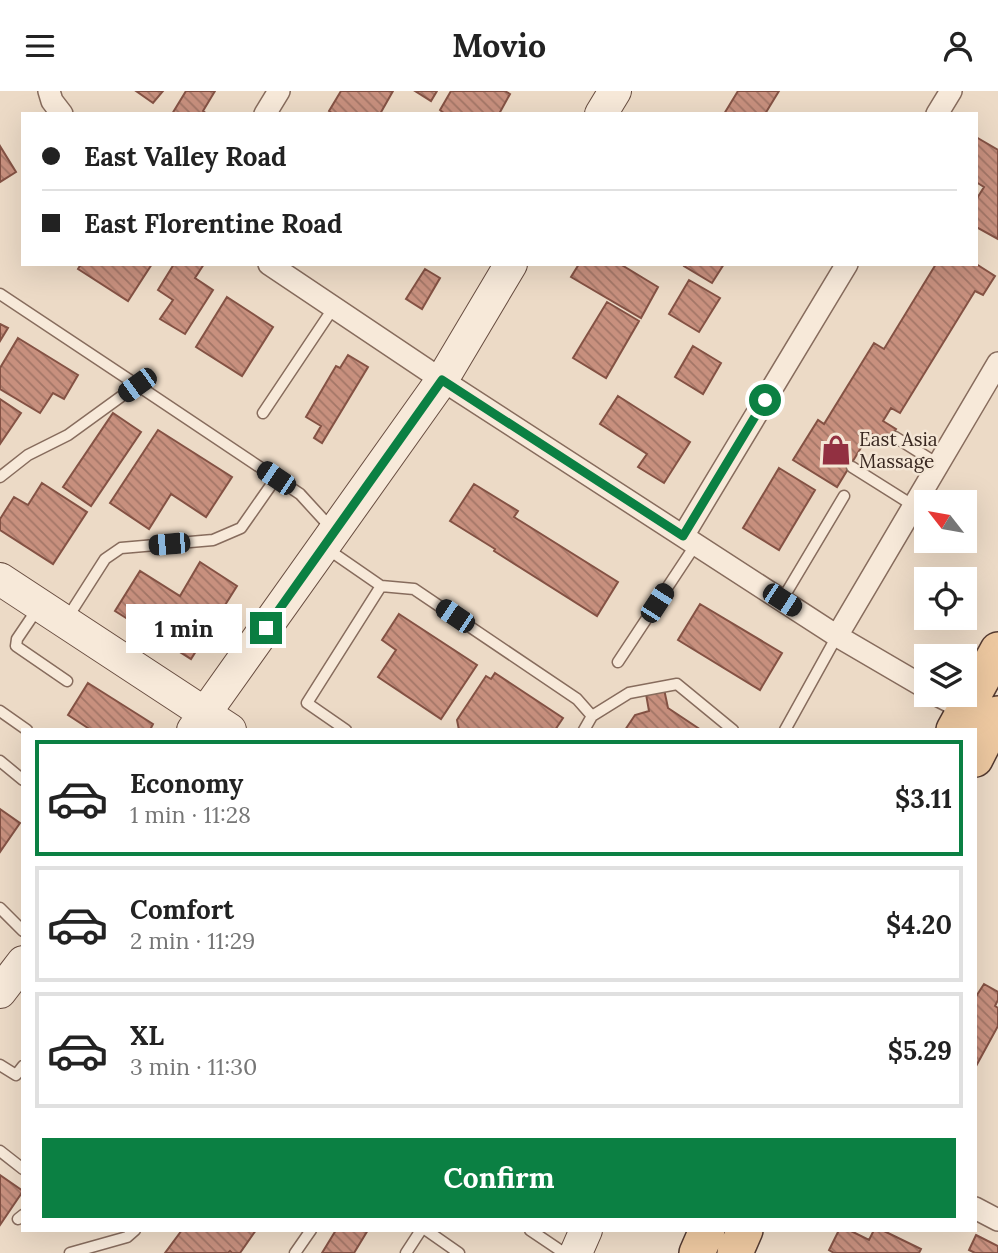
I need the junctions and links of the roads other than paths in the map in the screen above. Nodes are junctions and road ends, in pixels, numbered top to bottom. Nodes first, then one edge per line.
1 (279, 91) edge
2 (615, 91) edge
3 (951, 91) edge
4 (266, 112) edge
5 (602, 112) edge
6 (938, 112) edge
7 (272, 266) edge
8 (510, 266) edge
9 (846, 266) edge
10 (0, 294) edge
11 (334, 307) junction
12 (998, 363) edge
13 (442, 380) junction
14 (137, 385) junction
15 (263, 413) dead end
16 (895, 437) dead end
17 (938, 464) junction
18 (852, 467) dead end
19 (0, 477) edge
20 (276, 478) junction
21 (923, 490) edge
22 (844, 496) dead end
23 (914, 506) joint
24 (329, 539) junction
25 (690, 540) junction
26 (0, 579) edge
27 (381, 586) junction
28 (782, 600) junction
29 (52, 614) junction
30 (837, 636) junction
31 (998, 650) edge
32 (618, 662) dead end
33 (66, 681) dead end
34 (914, 681) edge
35 (0, 711) edge
36 (592, 716) junction
37 (974, 716) edge
38 (210, 724) edge
39 (24, 728) edge
40 (343, 728) edge
41 (585, 728) edge
42 (731, 728) edge
43 (786, 728) edge
44 (0, 761) edge
45 (21, 778) edge
46 (0, 908) edge
47 (21, 929) edge
48 (21, 965) edge
49 (0, 992) edge
50 (0, 1065) edge
51 (21, 1073) edge
52 (0, 1151) edge
53 (21, 1167) edge
54 (977, 1209) edge
55 (998, 1220) edge
56 (133, 1232) edge
57 (310, 1232) edge
58 (422, 1232) edge
59 (426, 1232) edge
60 (533, 1232) edge
61 (585, 1232) edge
62 (706, 1232) edge
63 (744, 1232) edge
64 (451, 1251) edge
65 (70, 1253) edge
66 (295, 1253) edge
67 (406, 1253) edge
68 (564, 1253) edge
69 (576, 1253) edge
70 (696, 1253) edge
71 (735, 1253) edge

1 - 4 street
2 - 5 street
3 - 6 street
7 - 11 street
8 - 13 street
9 - 25 street
10 - 14 lane
11 - 13 street
11 - 15 lane
12 - 17 street
13 - 24 street
13 - 25 street
14 - 19 lane
14 - 20 lane
16 - 17 lane
17 - 21 street
18 - 23 lane
20 - 24 lane
20 - 29 lane
22 - 28 lane
23 - 30 street
24 - 27 lane
24 - 38 street
25 - 28 street
25 - 32 lane
26 - 29 street
27 - 36 lane
27 - 40 lane
28 - 30 street
29 - 33 lane
29 - 38 street
30 - 34 street
30 - 43 lane
31 - 37 main road
35 - 39 lane
36 - 41 lane
36 - 42 lane
44 - 45 lane
46 - 47 lane
48 - 49 street
50 - 51 lane
52 - 53 lane
54 - 55 street
56 - 65 lane
57 - 66 lane
58 - 67 lane
59 - 64 lane
60 - 68 lane
61 - 69 street
62 - 70 main road
63 - 71 main road

